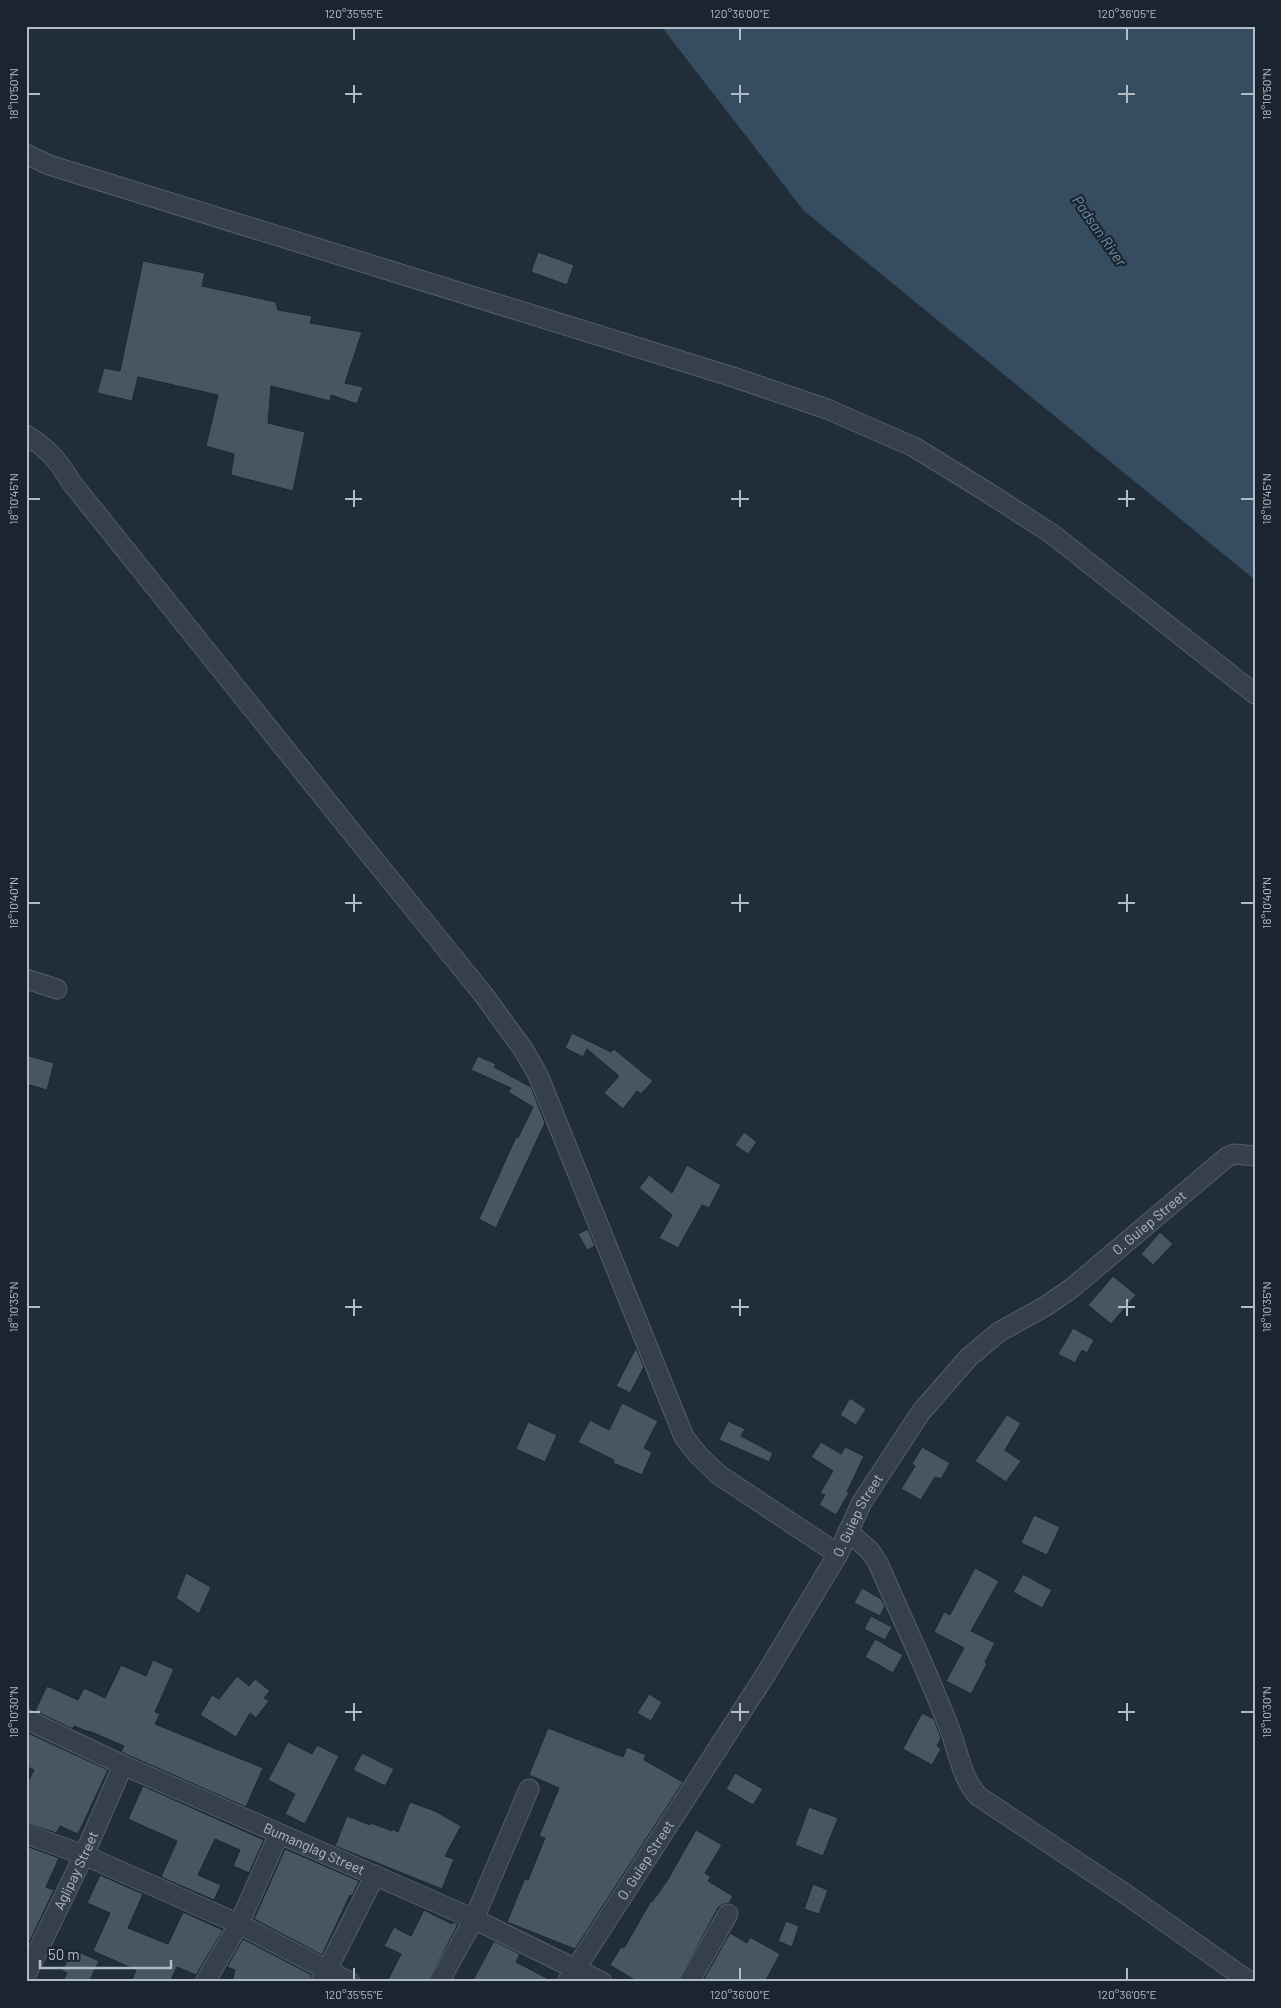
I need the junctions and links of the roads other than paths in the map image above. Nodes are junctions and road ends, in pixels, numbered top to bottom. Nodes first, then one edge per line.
1 (26, 154) edge
2 (26, 434) edge
3 (1255, 694) edge
4 (26, 979) edge
5 (57, 989) dead end
6 (1255, 1156) edge
7 (848, 1531) junction
8 (838, 1554) junction
9 (26, 1719) edge
10 (123, 1765) junction
11 (530, 1789) dead end
12 (26, 1834) edge
13 (279, 1834) junction
14 (84, 1855) junction
15 (375, 1876) junction
16 (728, 1914) dead end
17 (474, 1920) junction
18 (239, 1924) junction
19 (26, 1975) edge
20 (571, 1975) edge
21 (324, 1976) edge
22 (205, 1982) edge
23 (350, 1982) edge
24 (439, 1982) edge
25 (602, 1982) edge
26 (689, 1982) edge
27 (1250, 1982) edge

1 - 3 street
2 - 8 street
4 - 5 street
6 - 7 street, O. Guiep Street
7 - 8 street, O. Guiep Street
7 - 27 street
8 - 20 street, O. Guiep Street
9 - 10 street, Bumanglag Street
10 - 13 street, Bumanglag Street
10 - 14 street, Aglipay Street
11 - 17 street
12 - 14 street
13 - 15 street, Bumanglag Street
13 - 18 street
14 - 18 street
14 - 19 street, Aglipay Street
15 - 17 street, Bumanglag Street
15 - 21 street
16 - 26 street
17 - 20 street, Bumanglag Street
17 - 24 street
18 - 21 street
18 - 22 street
20 - 25 street, Bumanglag Street
21 - 23 street

